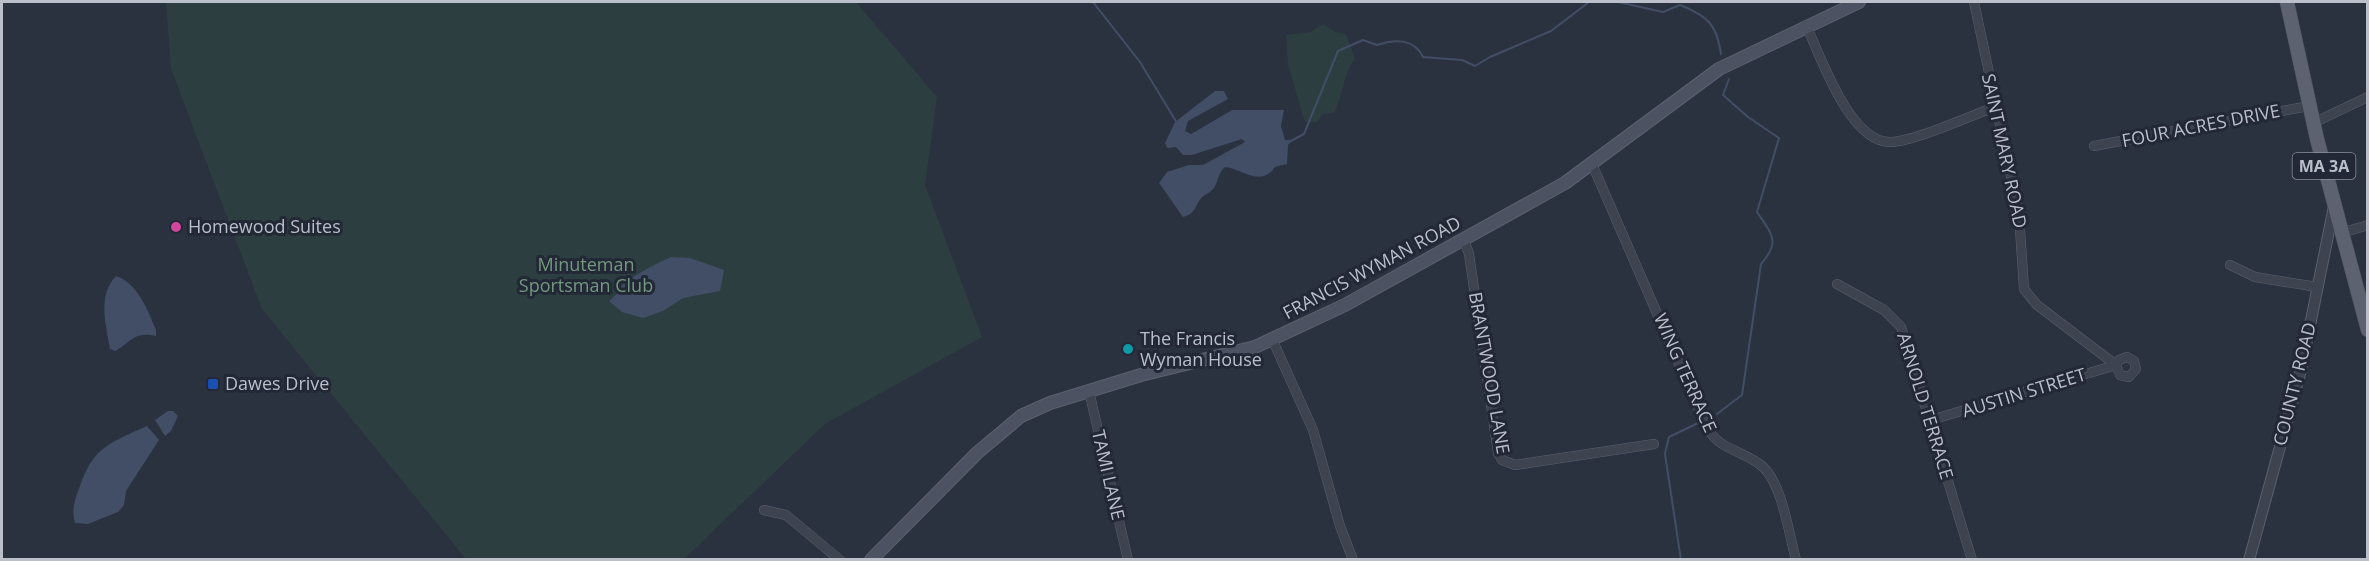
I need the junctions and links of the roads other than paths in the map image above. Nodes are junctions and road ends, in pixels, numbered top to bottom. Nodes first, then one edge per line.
1 (1858, 2) edge
2 (1974, 2) edge
3 (2287, 2) edge
4 (1836, 6) edge
5 (1806, 25) junction
6 (2367, 97) edge
7 (2309, 106) junction
8 (1995, 107) junction
9 (2313, 123) junction
10 (2094, 146) dead end
11 (1592, 164) junction
12 (2334, 206) junction
13 (2367, 225) edge
14 (2341, 233) junction
15 (1464, 240) junction
16 (2230, 266) dead end
17 (1837, 284) dead end
18 (2317, 287) junction
19 (2367, 330) edge
20 (1273, 341) junction
21 (2116, 365) joint
22 (1089, 391) junction
23 (1931, 420) junction
24 (1654, 444) dead end
25 (764, 510) dead end
26 (876, 558) edge
27 (840, 560) edge
28 (1128, 560) edge
29 (1353, 560) edge
30 (1796, 560) edge
31 (1972, 560) edge
32 (2249, 560) edge

1 - 4 main road, FRANCIS WYMAN ROAD
2 - 8 street, SAINT MARY ROAD
3 - 7 main road, MA 3A
4 - 5 main road, FRANCIS WYMAN ROAD
5 - 8 street
5 - 11 main road, FRANCIS WYMAN ROAD
6 - 9 street
7 - 9 main road, MA 3A
7 - 10 street, FOUR ACRES DRIVE
8 - 21 street, SAINT MARY ROAD
9 - 12 main road, MA 3A
11 - 15 main road, FRANCIS WYMAN ROAD
11 - 30 street, WING TERRACE
12 - 14 main road, MA 3A
12 - 18 street, COUNTY ROAD
13 - 14 street
14 - 19 main road, MA 3A
15 - 20 main road, FRANCIS WYMAN ROAD
15 - 24 street, BRANTWOOD LANE
16 - 18 street
17 - 23 street, ARNOLD TERRACE
18 - 32 street, COUNTY ROAD
20 - 22 main road, FRANCIS WYMAN ROAD
20 - 29 street
21 - 23 street, AUSTIN STREET
22 - 26 main road, FRANCIS WYMAN ROAD
22 - 28 street, TAMI LANE
23 - 31 street, ARNOLD TERRACE
25 - 27 street

